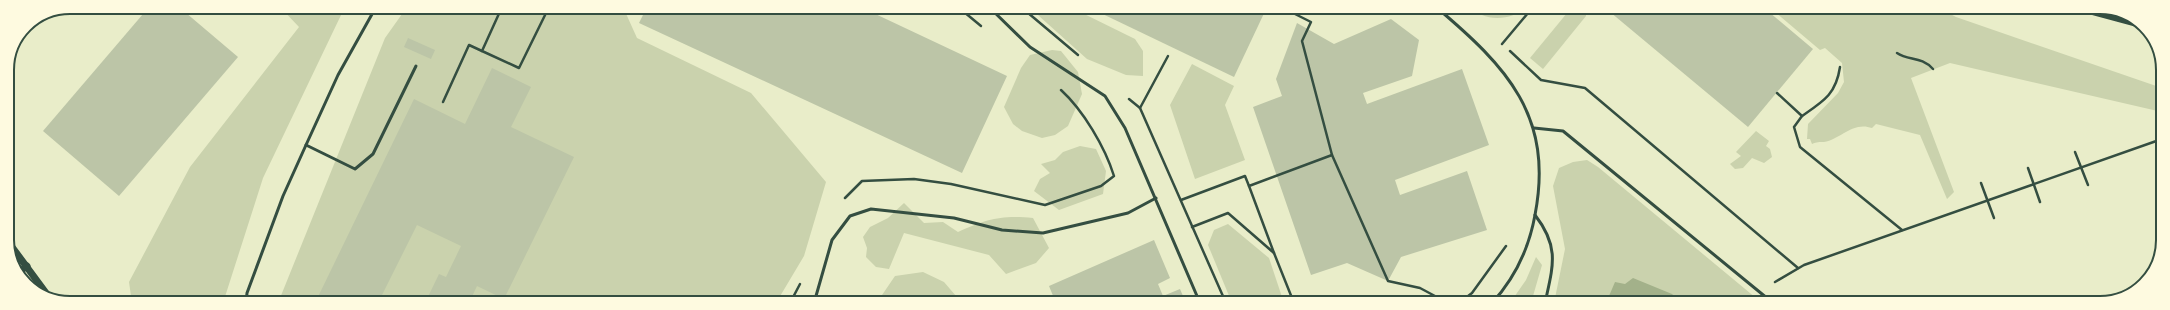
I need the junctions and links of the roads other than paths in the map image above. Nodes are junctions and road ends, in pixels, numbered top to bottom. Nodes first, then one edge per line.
1 (372, 14) edge
2 (996, 14) edge
3 (1444, 14) edge
4 (2102, 14) edge
5 (2124, 20) edge
6 (416, 66) dead end
7 (1534, 128) junction
8 (306, 145) junction
9 (1156, 198) junction
10 (1535, 216) junction
11 (15, 251) edge
12 (27, 266) junction
13 (23, 269) edge
14 (43, 289) edge
15 (247, 296) edge
16 (816, 296) edge
17 (1197, 296) edge
18 (1497, 296) edge
19 (1546, 296) edge
20 (1763, 296) edge

1 - 8 lane
2 - 9 lane
3 - 7 lane
4 - 5 street
6 - 8 lane
7 - 10 lane
7 - 20 lane
8 - 15 lane
9 - 16 lane
9 - 17 lane
10 - 18 lane
10 - 19 lane
11 - 12 street
12 - 13 street
12 - 14 street

